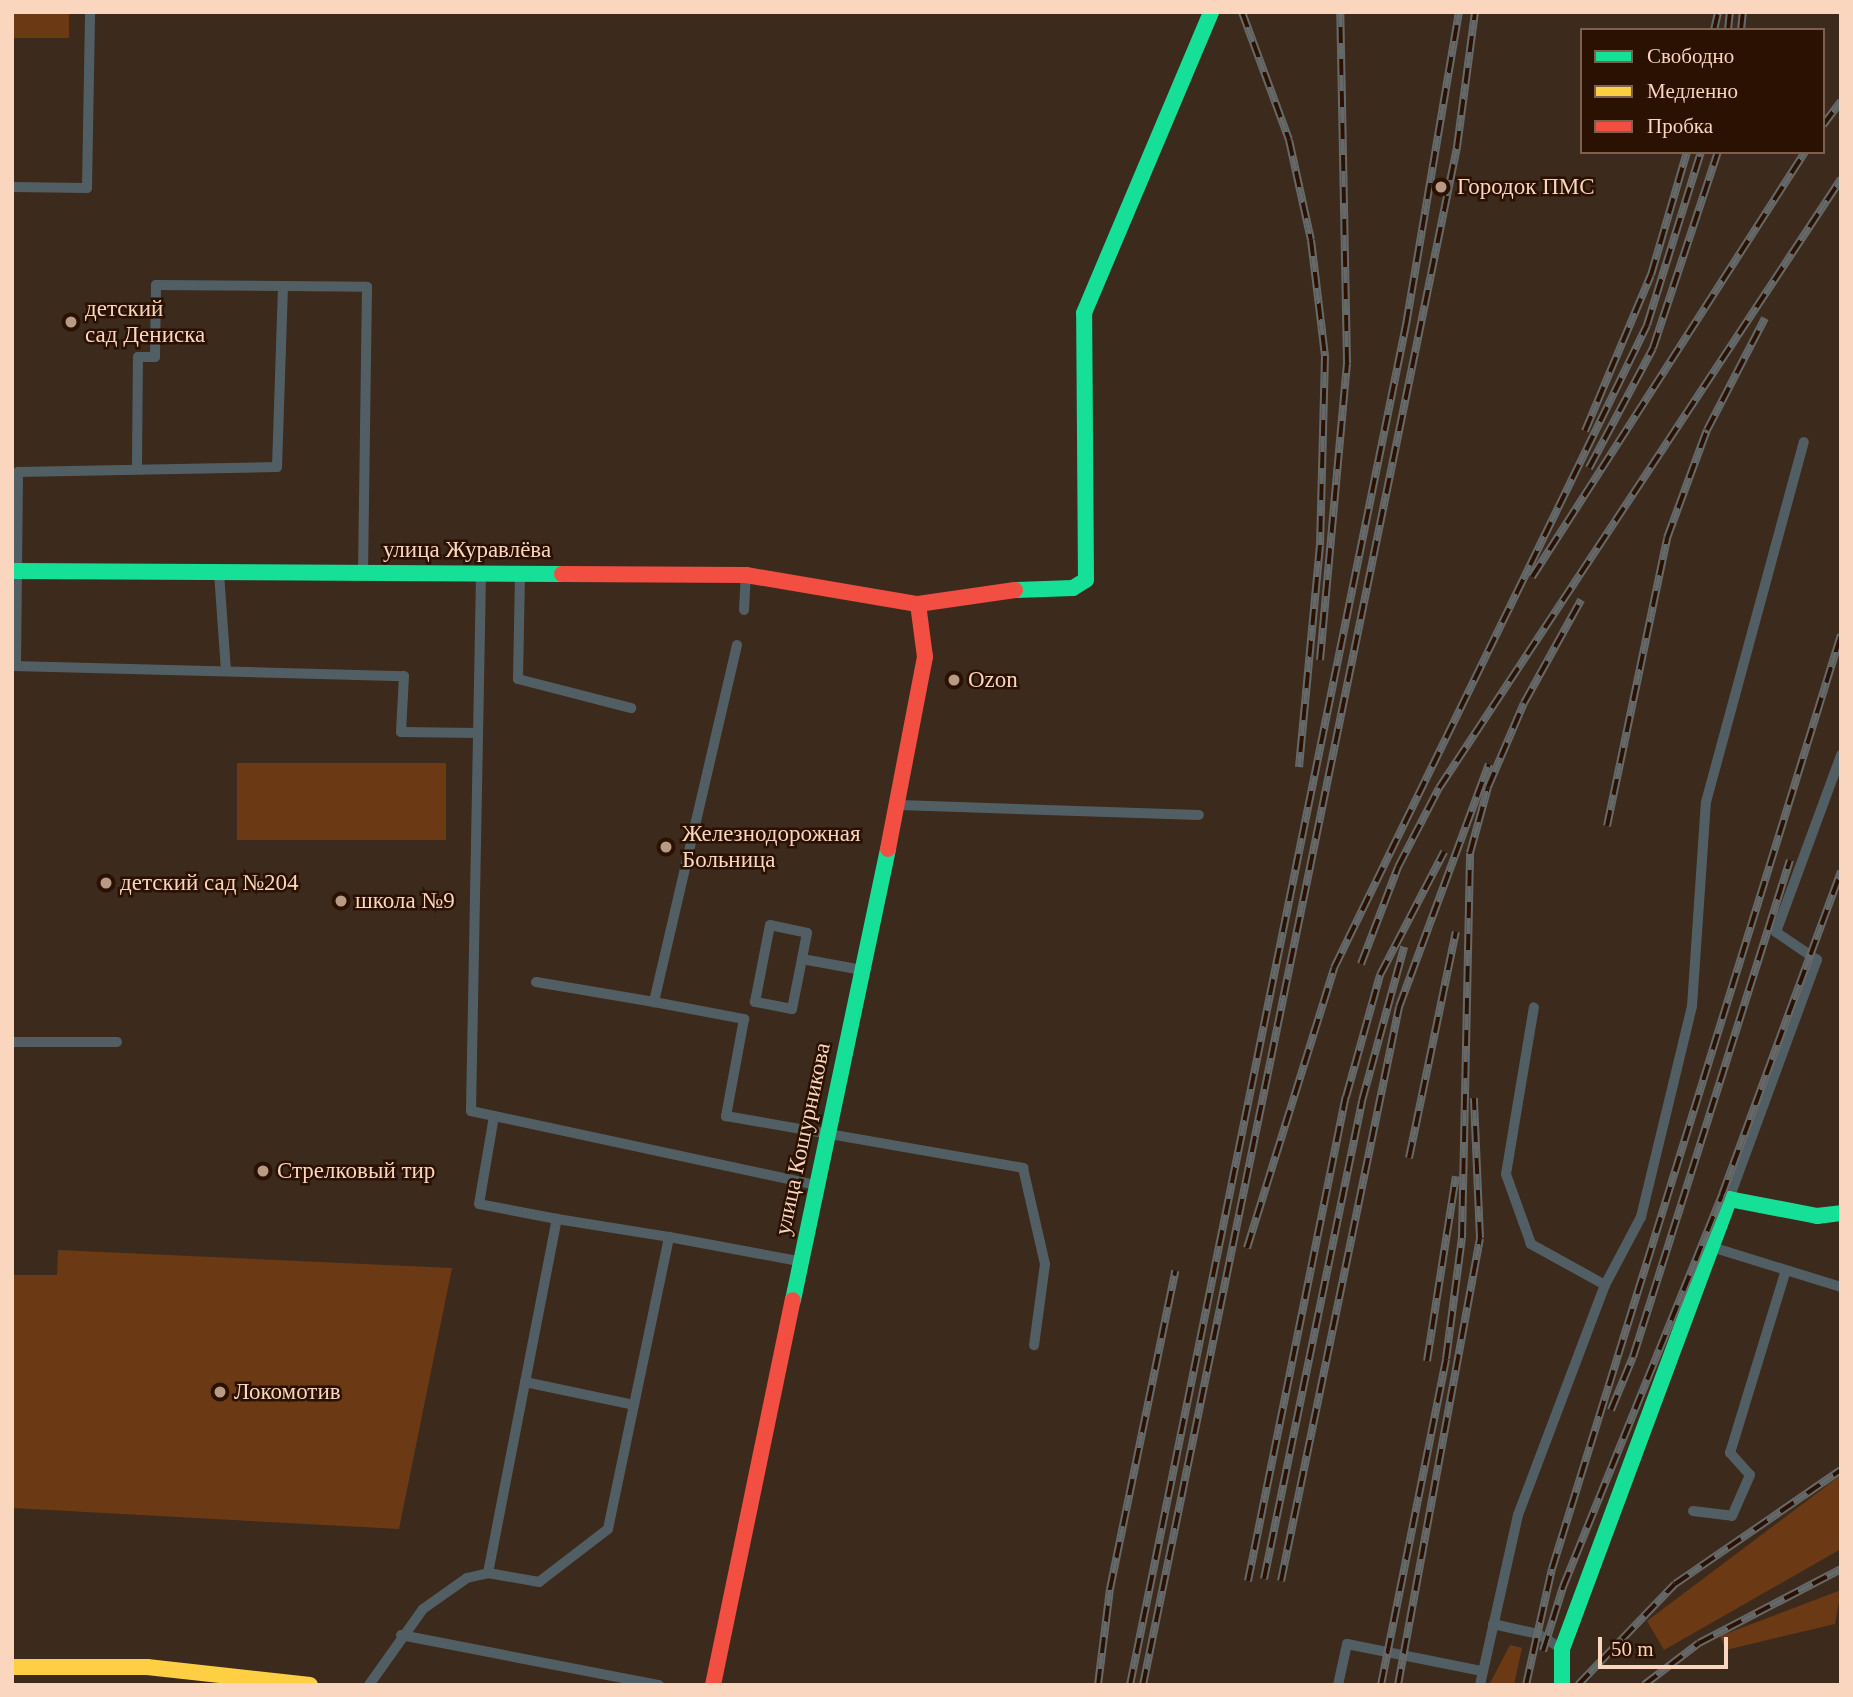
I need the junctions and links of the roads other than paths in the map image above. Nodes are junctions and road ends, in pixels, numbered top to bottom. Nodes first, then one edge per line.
1 (90, 12) edge
2 (1211, 12) edge
3 (12, 187) edge
4 (284, 286) junction
5 (1804, 442) dead end
6 (137, 466) junction
7 (15, 472) edge
8 (15, 572) edge
9 (219, 572) junction
10 (363, 572) junction
11 (481, 573) junction
12 (520, 573) junction
13 (746, 575) junction
14 (918, 604) junction
15 (744, 610) dead end
16 (737, 645) dead end
17 (14, 666) edge
18 (226, 670) junction
19 (631, 708) dead end
20 (478, 733) junction
21 (1841, 755) edge
22 (897, 805) junction
23 (1199, 815) dead end
24 (802, 959) junction
25 (863, 970) junction
26 (536, 982) dead end
27 (654, 1002) junction
28 (1534, 1007) dead end
29 (12, 1042) edge
30 (117, 1042) dead end
31 (494, 1116) junction
32 (826, 1133) junction
33 (815, 1185) junction
34 (1729, 1199) junction
35 (1841, 1213) edge
36 (557, 1219) junction
37 (669, 1237) junction
38 (1715, 1248) junction
39 (800, 1261) junction
40 (1786, 1270) junction
41 (1605, 1285) junction
42 (1841, 1287) edge
43 (1034, 1345) dead end
44 (525, 1382) junction
45 (634, 1405) junction
46 (1693, 1511) dead end
47 (488, 1573) junction
48 (1493, 1624) junction
49 (401, 1635) junction
50 (1562, 1649) junction
51 (12, 1667) edge
52 (1482, 1671) junction
53 (310, 1685) edge
54 (369, 1685) edge
55 (659, 1685) edge
56 (713, 1685) edge
57 (1338, 1685) edge
58 (1480, 1685) edge
59 (1562, 1685) edge

1 - 3 lane
2 - 14 street
4 - 6 lane
4 - 6 lane
4 - 10 lane
5 - 41 lane
6 - 7 lane
7 - 8 lane
8 - 9 street, улица Журавлёва
8 - 17 lane
9 - 10 street, улица Журавлёва
9 - 18 lane
10 - 11 street, улица Журавлёва
11 - 12 street, улица Журавлёва
11 - 20 lane
12 - 13 street, улица Журавлёва
12 - 19 lane
13 - 14 street, улица Журавлёва
13 - 15 lane
14 - 22 street, улица Кошурникова
16 - 27 lane
17 - 18 lane
18 - 20 lane
20 - 31 lane
21 - 34 lane
22 - 23 lane
22 - 25 street, улица Кошурникова
24 - 24 lane
24 - 25 lane
25 - 32 street, улица Кошурникова
26 - 27 lane
27 - 32 lane
28 - 41 lane
29 - 30 lane
31 - 33 lane
31 - 36 lane
32 - 33 street, улица Кошурникова
32 - 43 lane
33 - 39 street, улица Кошурникова
34 - 35 street
34 - 38 street
36 - 37 lane
36 - 44 lane
37 - 39 lane
37 - 45 lane
38 - 40 lane
38 - 50 street
39 - 56 street, улица Кошурникова
40 - 42 lane
40 - 46 lane
41 - 48 lane
44 - 45 lane
44 - 47 lane
45 - 47 lane
47 - 49 lane
48 - 50 lane
48 - 52 lane
49 - 54 lane
49 - 55 lane
50 - 59 street
51 - 53 street
52 - 57 lane
52 - 58 lane

